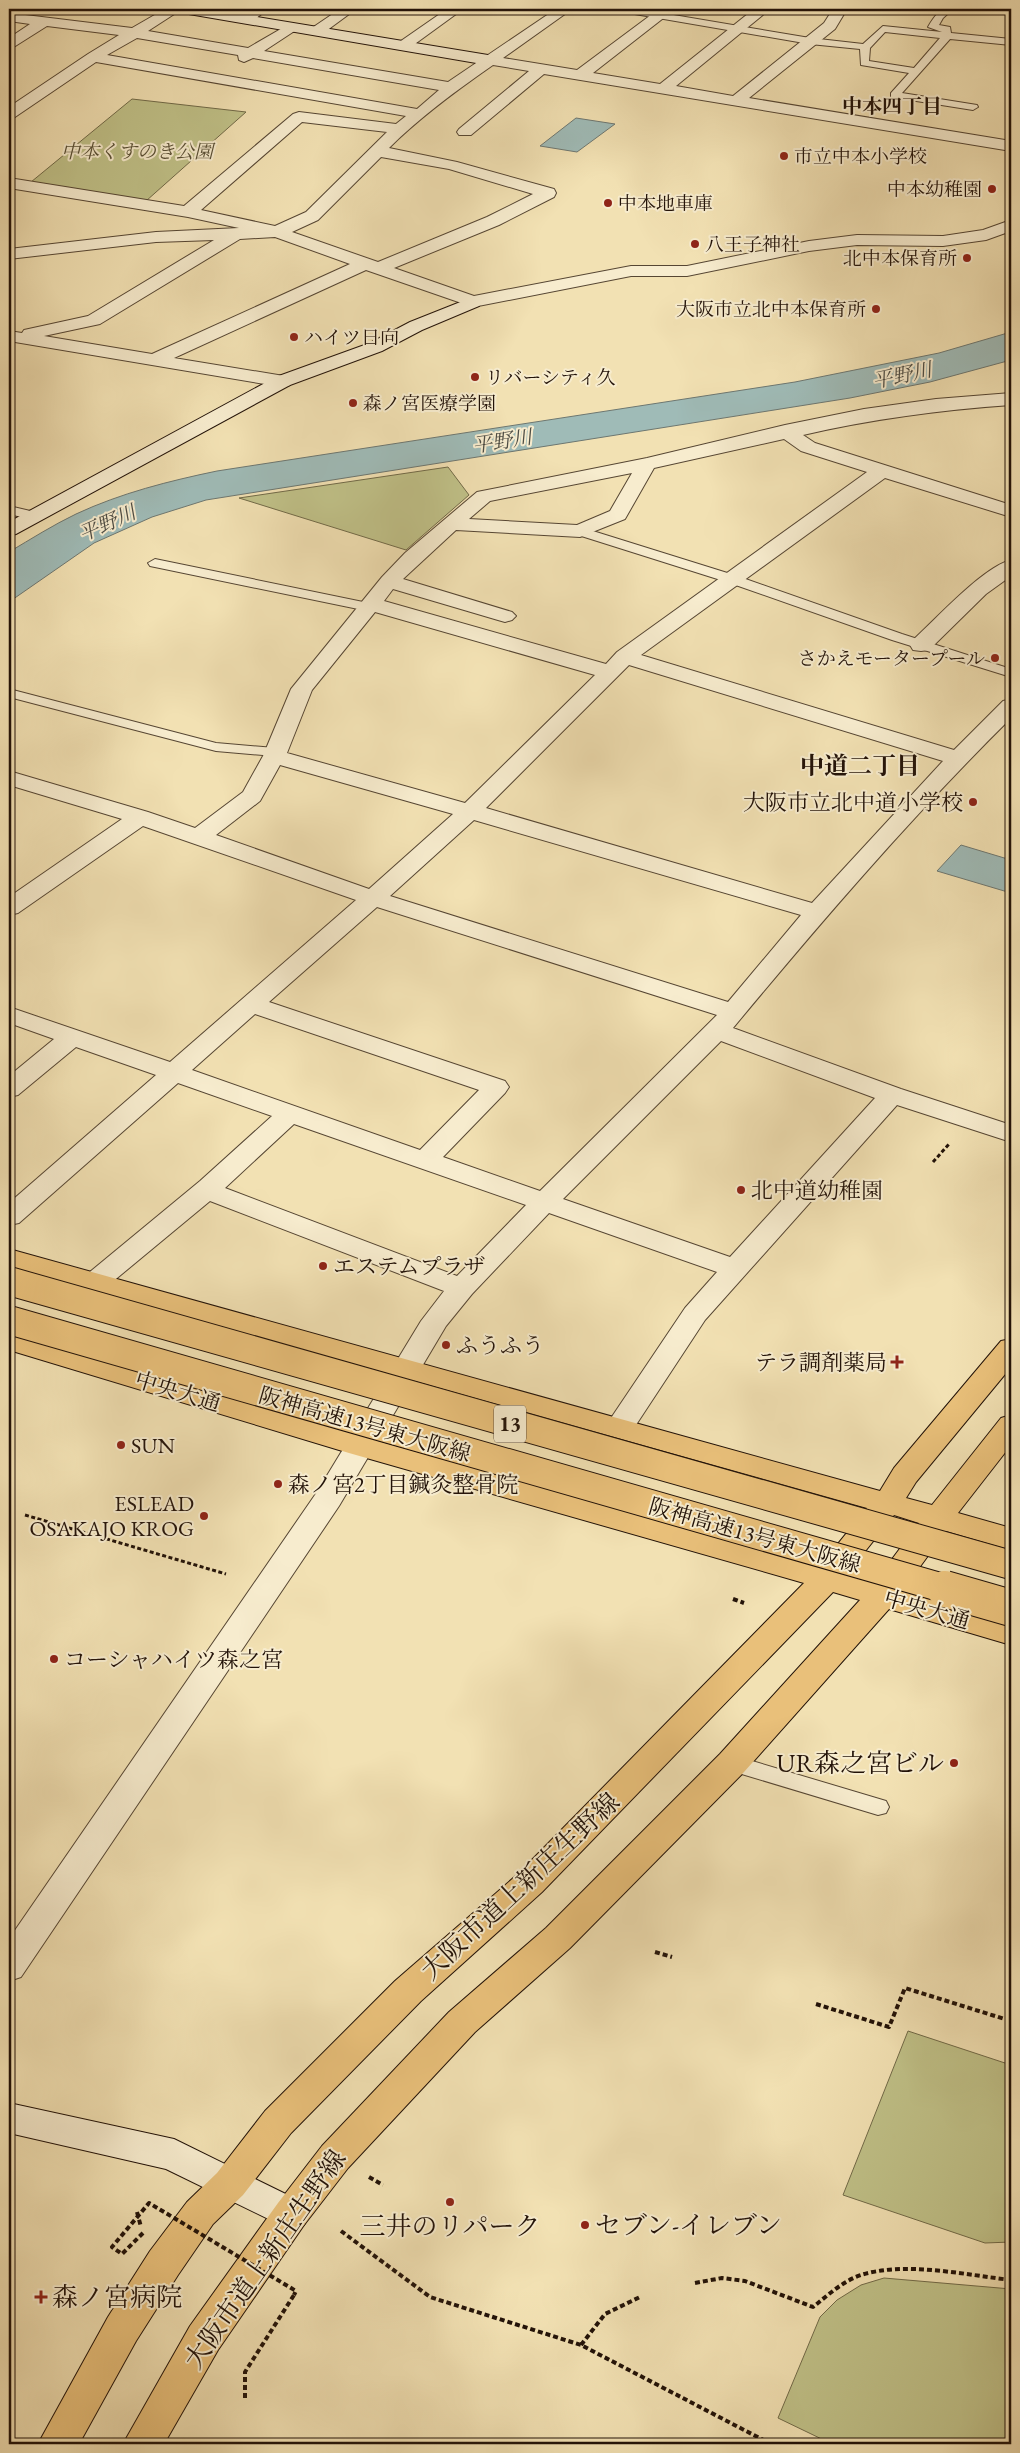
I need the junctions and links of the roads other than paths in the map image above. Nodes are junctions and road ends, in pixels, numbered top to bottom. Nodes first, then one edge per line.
1 (176, 9) edge
2 (182, 9) edge
3 (262, 9) edge
4 (349, 9) edge
5 (456, 9) edge
6 (565, 9) edge
7 (623, 9) edge
8 (763, 9) edge
9 (840, 9) edge
10 (949, 9) edge
11 (664, 12) edge
12 (9, 17) edge
13 (246, 19) junction
14 (45, 20) junction
15 (291, 27) junction
16 (738, 28) junction
17 (316, 31) junction
18 (135, 33) junction
19 (946, 37) junction
20 (810, 41) junction
21 (1011, 42) edge
22 (9, 45) edge
23 (403, 46) junction
24 (865, 47) junction
25 (251, 53) junction
26 (93, 57) junction
27 (488, 60) junction
28 (542, 68) junction
29 (916, 71) junction
30 (582, 74) junction
31 (212, 78) junction
32 (451, 86) junction
33 (664, 88) junction
34 (737, 100) junction
35 (973, 108) dead end
36 (9, 114) edge
37 (420, 114) junction
38 (399, 129) junction
39 (464, 132) dead end
40 (1011, 146) edge
41 (377, 151) junction
42 (9, 183) edge
43 (188, 212) junction
44 (1011, 225) edge
45 (277, 232) junction
46 (237, 234) junction
47 (986, 235) junction
48 (1003, 245) dead end
49 (9, 254) edge
50 (372, 266) junction
51 (473, 302) junction
52 (11, 337) edge
53 (154, 360) junction
54 (283, 381) junction
55 (1011, 399) edge
56 (785, 431) junction
57 (647, 464) junction
58 (883, 470) junction
59 (1011, 493) edge
60 (1002, 508) edge
61 (9, 510) edge
62 (34, 516) junction
63 (450, 524) junction
64 (9, 530) edge
65 (580, 531) junction
66 (155, 563) dead end
67 (1011, 566) edge
68 (732, 579) junction
69 (389, 582) junction
70 (370, 606) junction
71 (505, 616) dead end
72 (921, 645) junction
73 (618, 665) junction
74 (1011, 673) edge
75 (9, 693) edge
76 (1011, 706) edge
77 (275, 754) junction
78 (958, 758) junction
79 (9, 778) edge
80 (470, 810) junction
81 (140, 817) junction
82 (199, 837) junction
83 (374, 898) junction
84 (9, 908) edge
85 (817, 912) junction
86 (252, 1005) junction
87 (734, 1012) junction
88 (9, 1015) edge
89 (717, 1031) junction
90 (72, 1038) junction
91 (176, 1073) junction
92 (9, 1089) edge
93 (892, 1095) junction
94 (290, 1113) junction
95 (1011, 1134) edge
96 (425, 1160) junction
97 (206, 1190) junction
98 (544, 1202) junction
99 (9, 1217) edge
100 (9, 1258) edge
101 (736, 1268) junction
102 (9, 1281) edge
103 (94, 1282) junction
104 (462, 1288) junction
105 (9, 1320) edge
106 (9, 1340) edge
107 (1011, 1348) edge
108 (406, 1368) junction
109 (1011, 1425) edge
110 (620, 1427) junction
111 (360, 1446) junction
112 (888, 1502) junction
113 (939, 1516) junction
114 (1011, 1539) edge
115 (1011, 1565) edge
116 (826, 1579) junction
117 (882, 1596) junction
118 (1011, 1608) edge
119 (1011, 1634) edge
120 (732, 1763) junction
121 (878, 1808) dead end
122 (9, 1967) edge
123 (9, 2118) edge
124 (230, 2184) junction
125 (291, 2214) junction
126 (58, 2444) edge
127 (143, 2444) edge

1 - 18 street
2 - 13 street
3 - 13 street
4 - 17 street
5 - 23 street
6 - 27 street
7 - 11 lane
8 - 16 street
9 - 20 street
10 - 19 lane
11 - 16 lane
11 - 30 street
12 - 14 street
13 - 15 street
14 - 18 street
14 - 22 street
15 - 17 street
15 - 25 street
16 - 20 lane
16 - 33 street
17 - 23 street
18 - 25 street
18 - 26 street
19 - 21 lane
19 - 24 lane
19 - 29 lane
20 - 24 lane
20 - 34 street
23 - 27 street
24 - 29 lane
25 - 31 street
25 - 32 street
26 - 31 street
26 - 36 street
27 - 28 street
27 - 32 street
28 - 30 street
28 - 39 street
29 - 35 lane
30 - 33 street
31 - 37 street
32 - 37 street
33 - 34 street
34 - 40 street
37 - 38 street
38 - 41 street
38 - 43 street
41 - 45 street
41 - 50 street
42 - 43 street
43 - 45 street
44 - 47 street
45 - 46 street
45 - 50 street
46 - 49 street
46 - 52 street
47 - 48 street
47 - 51 street
50 - 51 street
50 - 53 street
51 - 54 street
52 - 53 street
53 - 54 street
54 - 62 street
55 - 56 street
56 - 57 street
56 - 58 street
57 - 63 street
57 - 65 street
58 - 60 street
58 - 68 street
59 - 60 street
61 - 62 lane
62 - 64 street
63 - 65 street
63 - 69 street
65 - 68 lane
66 - 70 lane
67 - 72 street
68 - 72 lane
68 - 73 street
69 - 70 street
69 - 71 street
70 - 73 street
70 - 77 street
72 - 74 lane
73 - 78 street
73 - 80 street
75 - 77 lane
76 - 78 street
77 - 80 street
77 - 82 street
78 - 85 street
79 - 81 street
80 - 83 street
80 - 85 street
81 - 82 street
81 - 84 street
82 - 83 street
83 - 86 street
83 - 87 street
85 - 87 street
86 - 91 street
86 - 96 street
87 - 89 street
88 - 90 street
89 - 93 street
89 - 98 street
90 - 91 street
90 - 92 street
91 - 94 street
91 - 99 street
93 - 95 street
93 - 101 street
94 - 96 street
94 - 97 street
96 - 98 street
97 - 103 street
97 - 104 street
98 - 101 street
98 - 104 street
100 - 103 main road
101 - 110 street
102 - 115 main road, 阪神高速13号東大阪線 / 13, bridge
103 - 108 main road
104 - 108 street
105 - 118 main road, 阪神高速13号東大阪線 / 13, bridge
106 - 111 main road, 中央大通
107 - 112 main road, 大阪市道上新庄生野線
108 - 110 main road
108 - 111 street
109 - 113 main road, 大阪市道上新庄生野線
110 - 112 main road
111 - 116 main road, 中央大通
111 - 122 street
112 - 113 main road
112 - 116 main road, 大阪市道上新庄生野線
113 - 114 main road
113 - 117 main road, 大阪市道上新庄生野線
116 - 117 main road, 中央大通
116 - 124 main road, 大阪市道上新庄生野線
117 - 119 main road, 中央大通
117 - 120 main road, 大阪市道上新庄生野線
120 - 121 lane
120 - 125 main road, 大阪市道上新庄生野線
123 - 124 street
124 - 125 street
124 - 126 main road, 大阪市道上新庄生野線
125 - 127 main road, 大阪市道上新庄生野線

